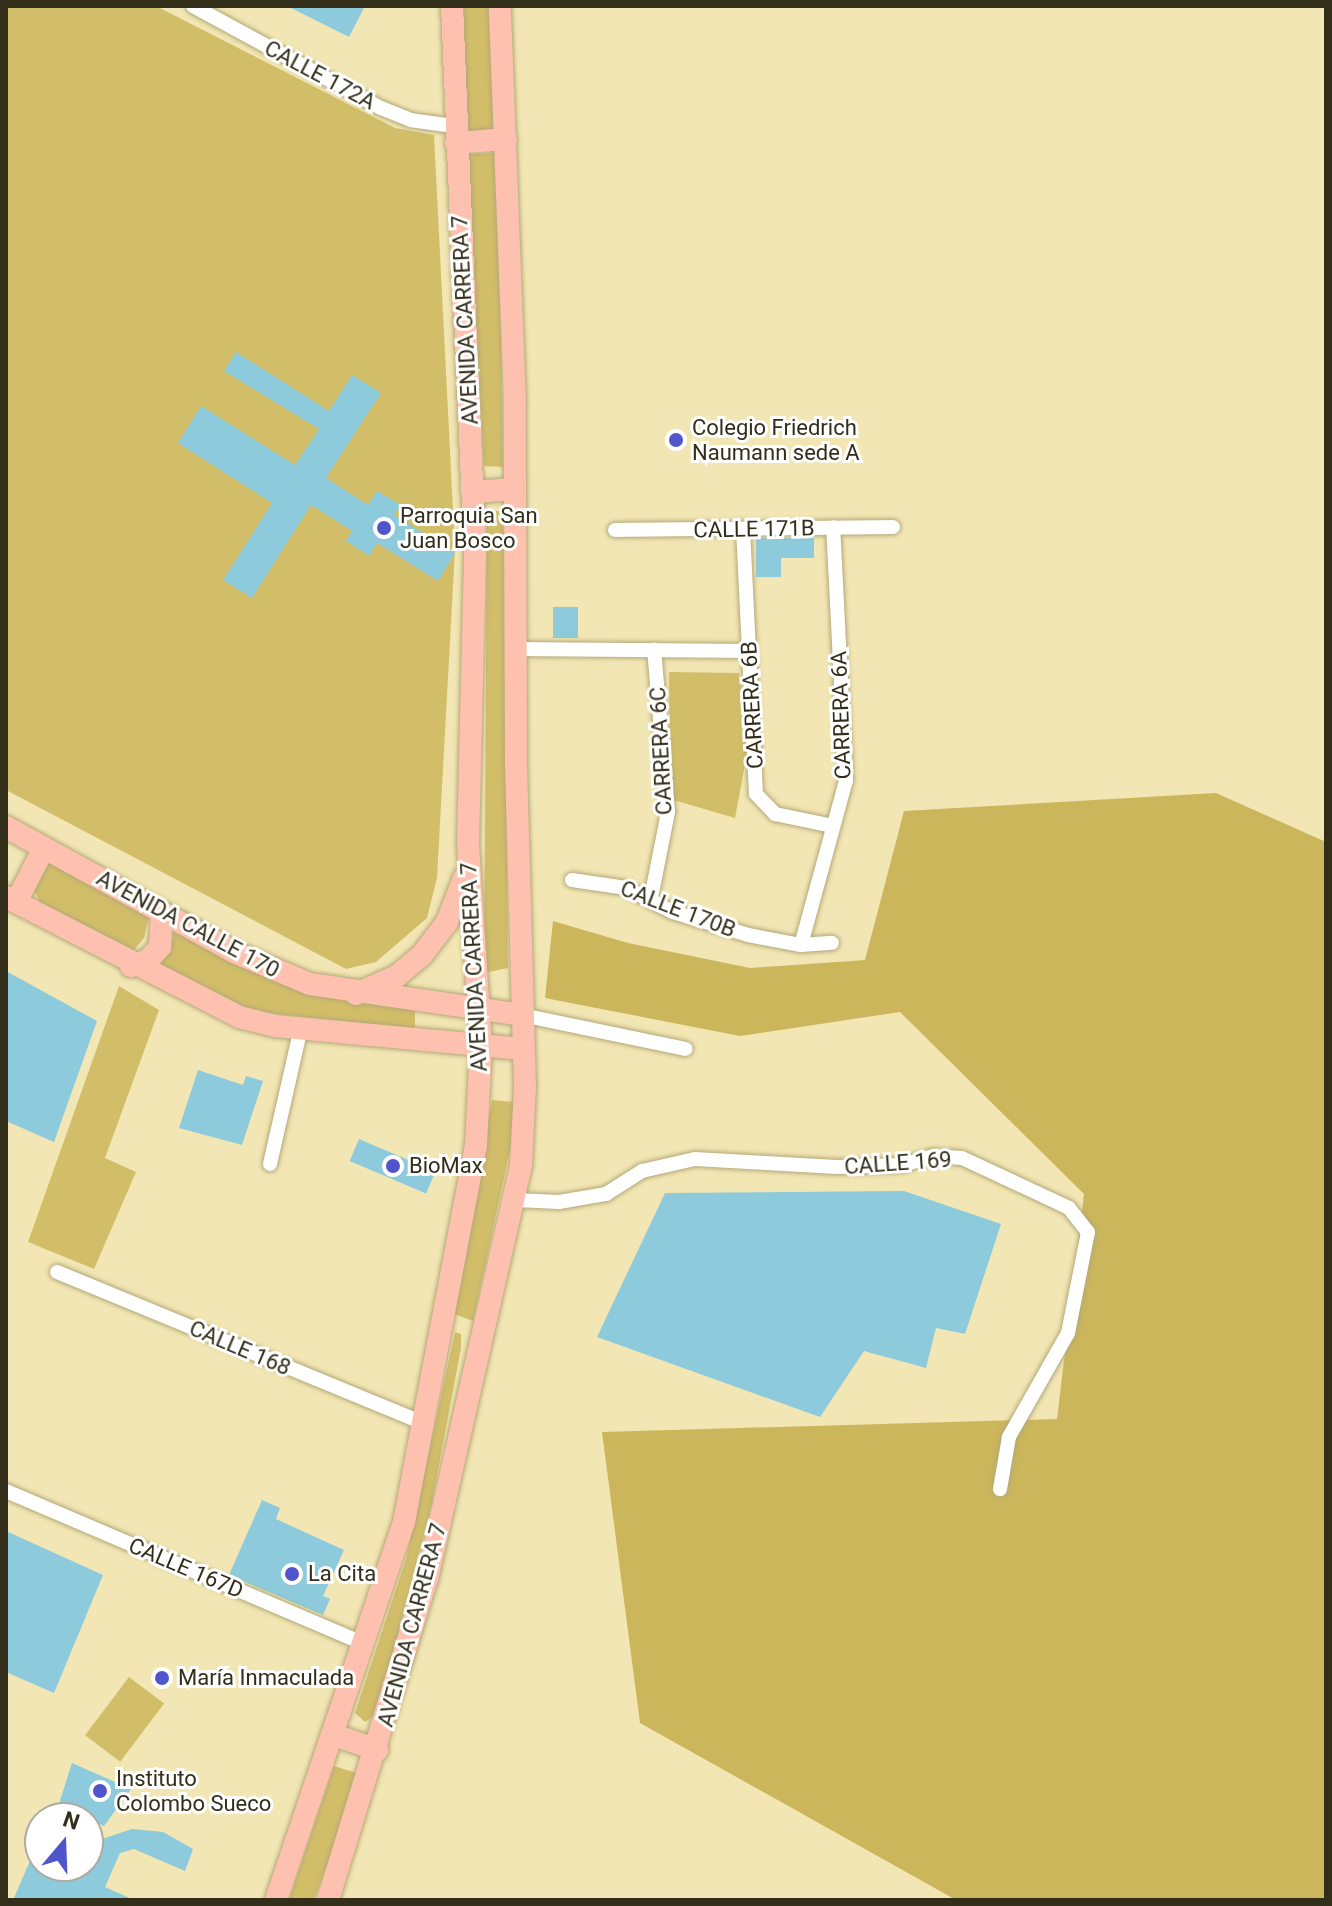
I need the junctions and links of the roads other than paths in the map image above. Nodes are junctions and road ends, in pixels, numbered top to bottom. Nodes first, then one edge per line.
1 (193, 6) edge
2 (452, 6) edge
3 (500, 6) edge
4 (455, 134) junction
5 (506, 139) junction
6 (515, 489) junction
7 (474, 492) junction
8 (833, 527) junction
9 (893, 527) dead end
10 (743, 529) junction
11 (615, 530) dead end
12 (517, 649) junction
13 (654, 650) junction
14 (749, 651) junction
15 (833, 826) junction
16 (6, 827) edge
17 (44, 848) junction
18 (468, 866) junction
19 (572, 880) dead end
20 (651, 898) junction
21 (11, 899) edge
22 (162, 913) junction
23 (832, 943) dead end
24 (801, 945) junction
25 (131, 966) junction
26 (355, 994) junction
27 (478, 1010) junction
28 (522, 1015) junction
29 (301, 1028) junction
30 (481, 1045) junction
31 (523, 1049) junction
32 (686, 1049) dead end
33 (270, 1164) dead end
34 (515, 1200) junction
35 (57, 1272) dead end
36 (443, 1330) junction
37 (480, 1346) junction
38 (424, 1423) junction
39 (1000, 1489) dead end
40 (6, 1491) edge
41 (365, 1644) junction
42 (334, 1735) junction
43 (378, 1750) junction
44 (276, 1900) edge
45 (328, 1900) edge

1 - 4 street, CALLE 172A
2 - 4 main road, AVENIDA CARRERA 7
3 - 5 main road, AVENIDA CARRERA 7
4 - 5 main road
4 - 7 main road, AVENIDA CARRERA 7
5 - 6 main road, AVENIDA CARRERA 7
6 - 7 main road
6 - 12 main road, AVENIDA CARRERA 7
7 - 18 main road, AVENIDA CARRERA 7
8 - 9 street, CALLE 171B
8 - 10 street, CALLE 171B
8 - 15 street, CARRERA 6A
10 - 11 street, CALLE 171B
10 - 14 street, CARRERA 6B
12 - 13 street
12 - 28 main road, AVENIDA CARRERA 7
13 - 14 street
13 - 20 street, CARRERA 6C
14 - 15 street, CARRERA 6B
15 - 24 street, CARRERA 6A
16 - 17 main road, AVENIDA CALLE 170
17 - 21 main road
17 - 22 main road, AVENIDA CALLE 170
18 - 26 main road
18 - 27 main road, AVENIDA CARRERA 7
19 - 20 street, CALLE 170B
20 - 24 street, CALLE 170B
21 - 25 main road
22 - 25 main road
22 - 26 main road, AVENIDA CALLE 170
23 - 24 street, CALLE 170B
25 - 29 main road
26 - 27 main road, AVENIDA CALLE 170
27 - 28 main road, AVENIDA CALLE 170
27 - 30 main road, AVENIDA CARRERA 7
28 - 31 main road, AVENIDA CARRERA 7
28 - 32 street
29 - 30 main road
29 - 33 street
30 - 31 main road
30 - 36 main road, AVENIDA CARRERA 7
31 - 34 main road, AVENIDA CARRERA 7
34 - 37 main road, AVENIDA CARRERA 7
34 - 39 street, CALLE 169
35 - 38 street, CALLE 168
36 - 37 main road
36 - 38 main road, AVENIDA CARRERA 7
37 - 43 main road, AVENIDA CARRERA 7
38 - 41 main road, AVENIDA CARRERA 7
40 - 41 street, CALLE 167D
41 - 42 main road, AVENIDA CARRERA 7
42 - 43 main road
42 - 44 main road, AVENIDA CARRERA 7
43 - 45 main road, AVENIDA CARRERA 7

